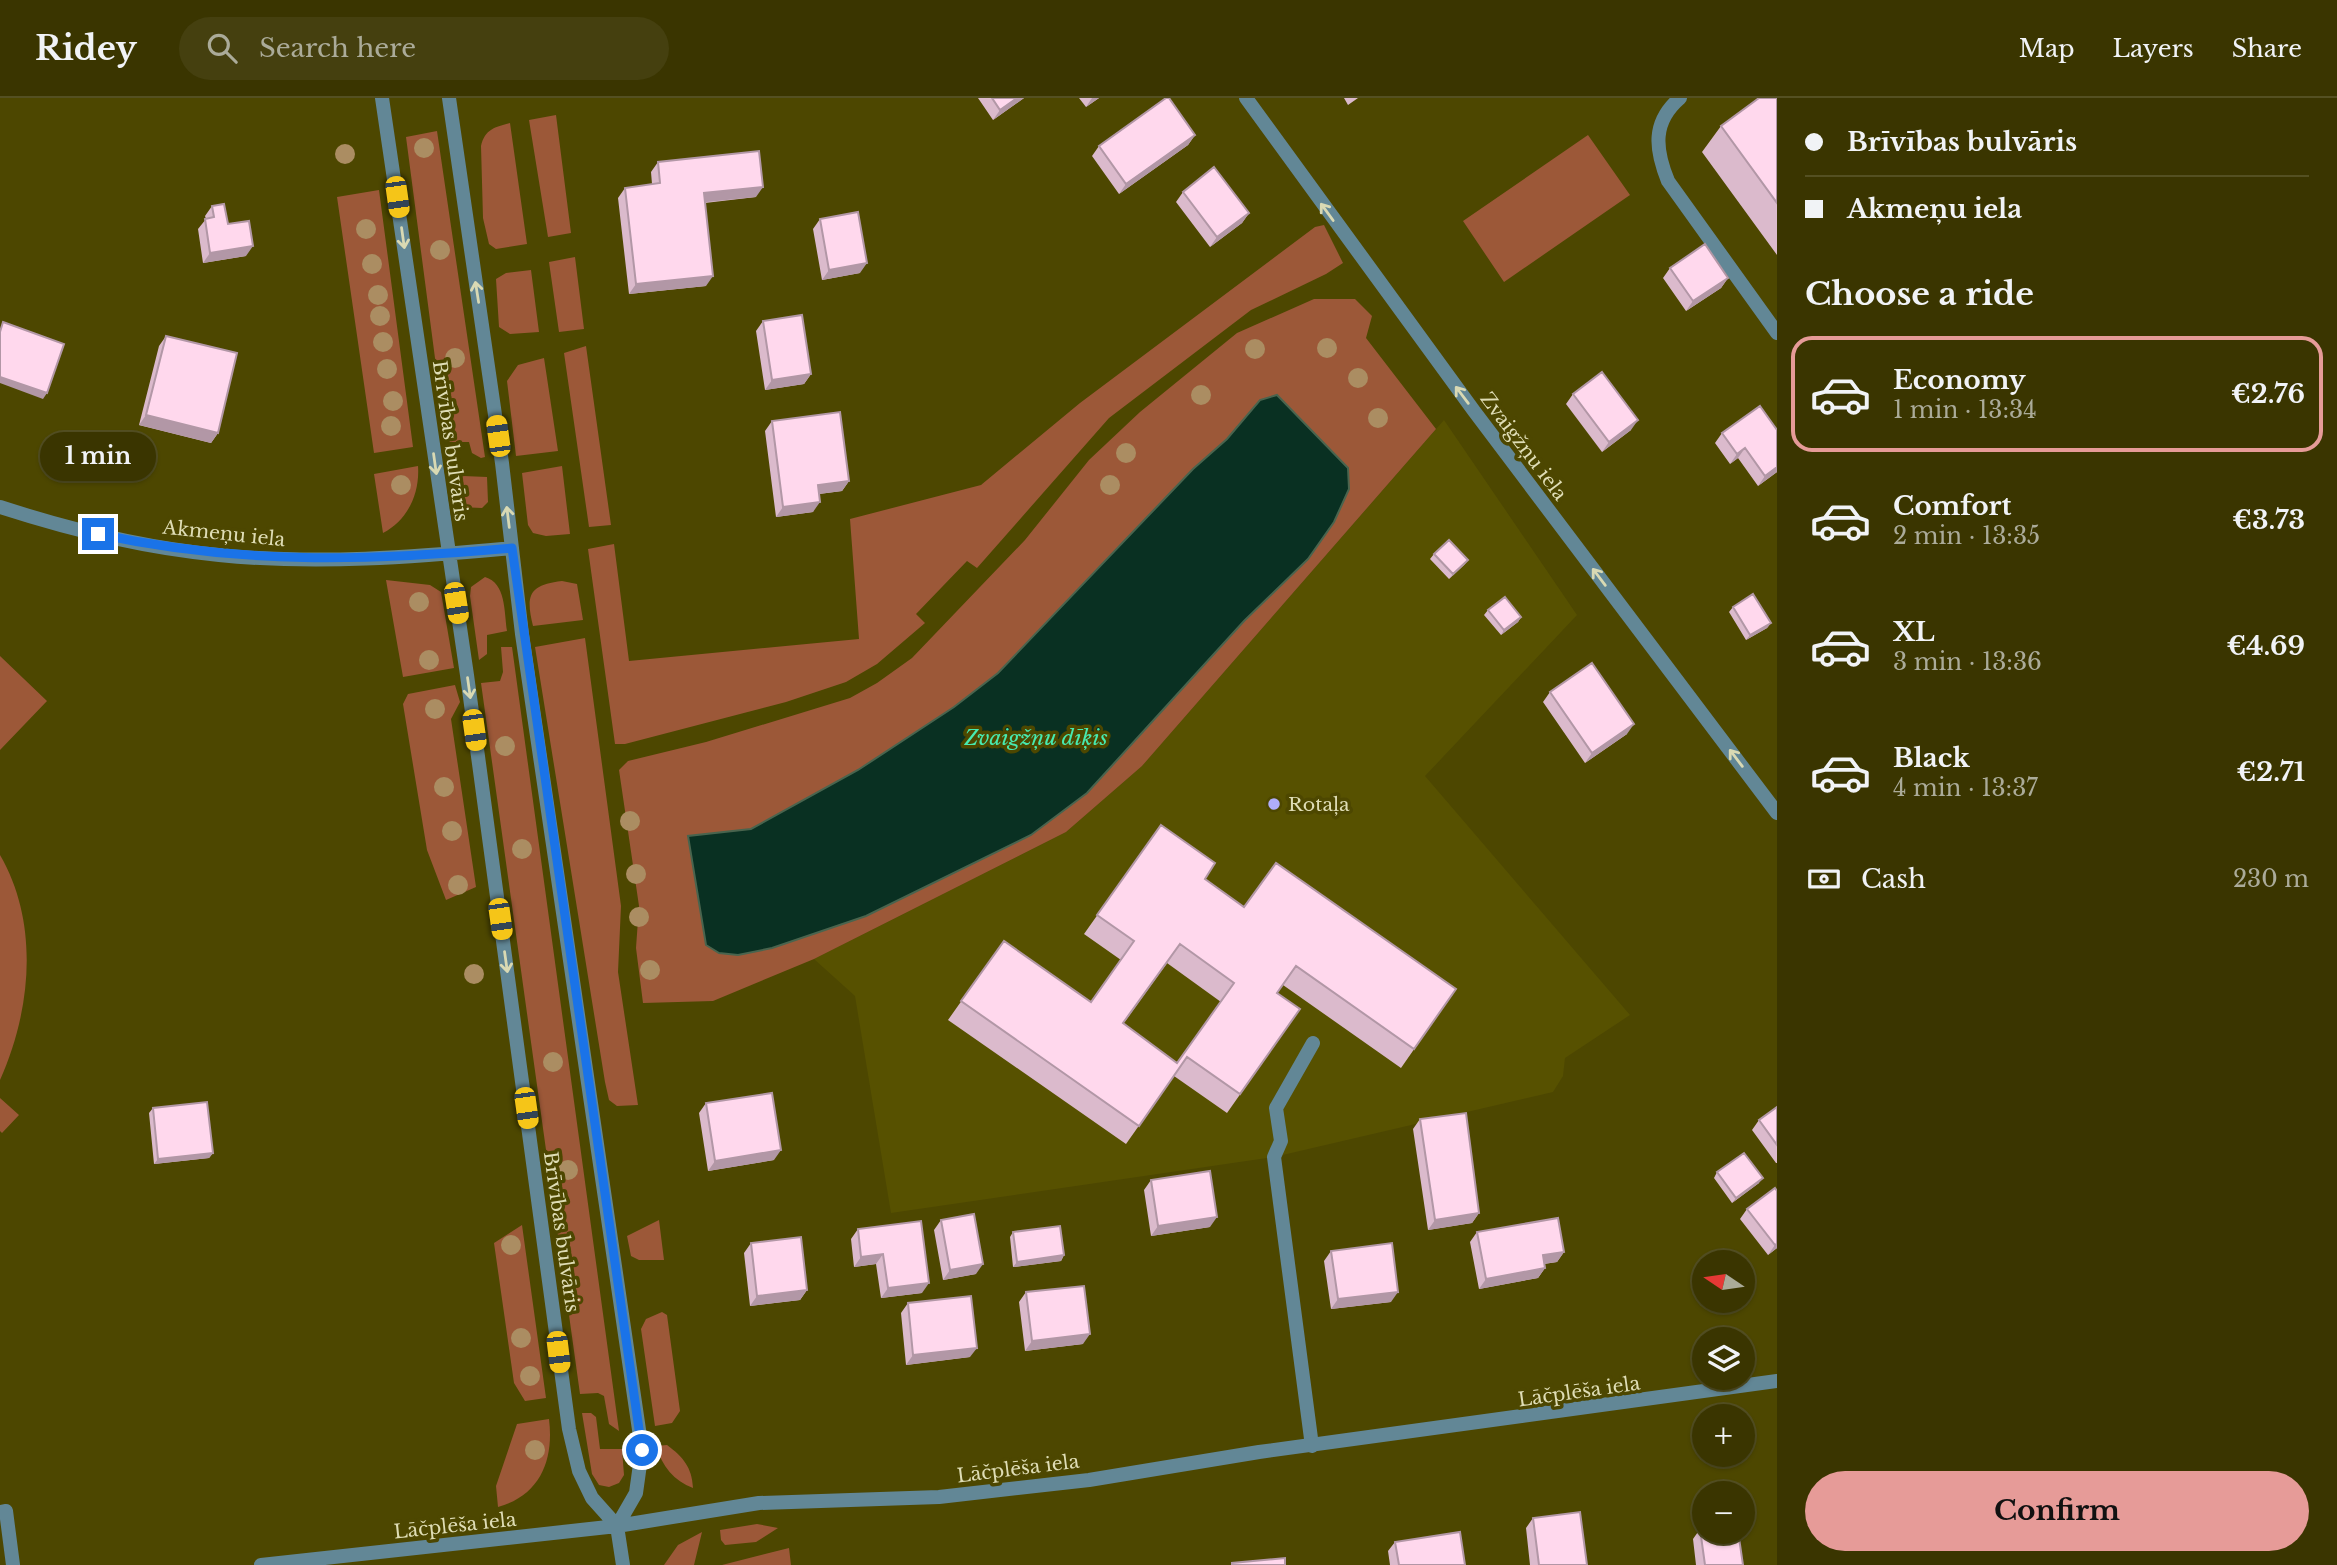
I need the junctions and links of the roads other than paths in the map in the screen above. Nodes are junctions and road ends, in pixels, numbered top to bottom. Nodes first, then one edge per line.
1 (382, 98) edge
2 (449, 98) edge
3 (1246, 98) edge
4 (1680, 98) edge
5 (1777, 333) edge
6 (0, 507) edge
7 (512, 548) junction
8 (448, 554) junction
9 (1777, 813) edge
10 (1313, 1043) dead end
11 (1777, 1381) edge
12 (1312, 1446) junction
13 (0, 1512) edge
14 (617, 1526) junction
15 (13, 1565) edge
16 (261, 1565) edge
17 (623, 1565) edge

1 -> 8 street, Brīvības bulvāris
7 -> 2 street
9 -> 3 street, Zvaigžņu iela
4 - 5 street
6 - 8 street, Akmeņu iela
7 - 8 street, Akmeņu iela
7 - 14 street
8 -> 14 street, Brīvības bulvāris
10 - 12 street
11 - 12 street, Lāčplēša iela
12 - 14 street, Lāčplēša iela
13 - 15 street
14 - 16 street, Lāčplēša iela
14 - 17 street

